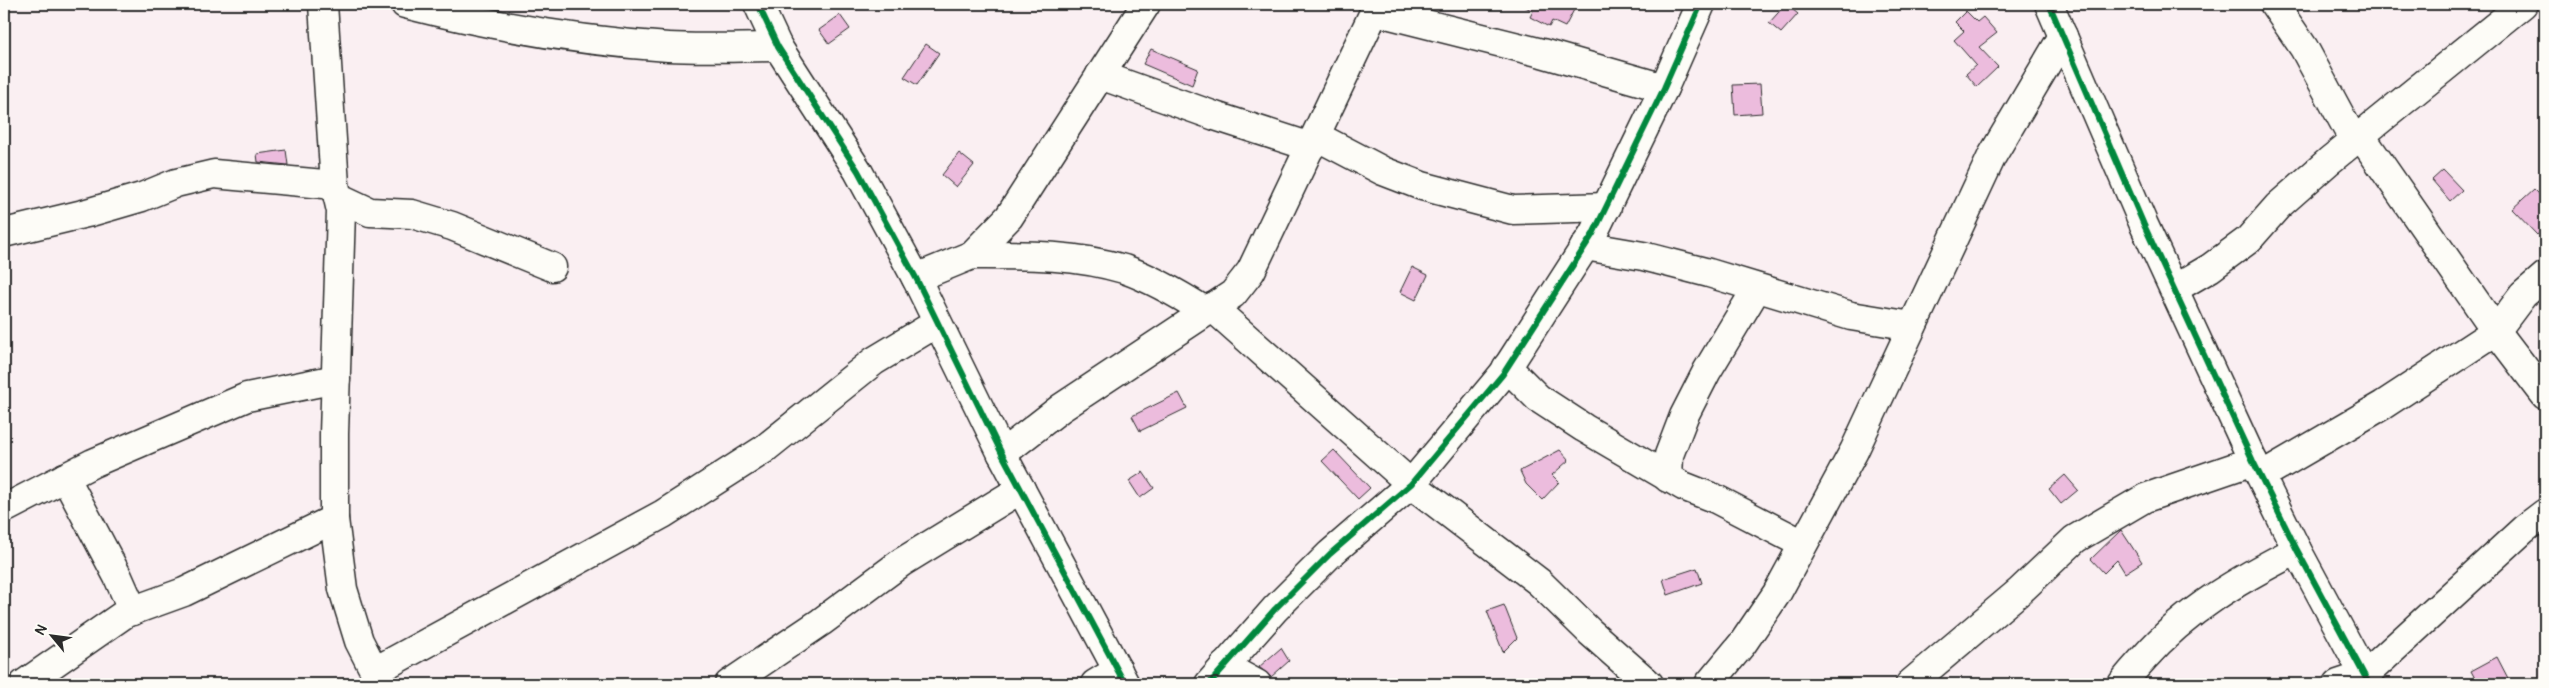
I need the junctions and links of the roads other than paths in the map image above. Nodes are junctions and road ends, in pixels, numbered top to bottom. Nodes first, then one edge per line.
1 (322, 4) edge
2 (405, 4) edge
3 (758, 4) edge
4 (1146, 4) edge
5 (2049, 4) edge
6 (2274, 4) edge
7 (2523, 4) edge
8 (1693, 6) edge
9 (1376, 7) edge
10 (2063, 36) junction
11 (778, 47) junction
12 (1100, 75) junction
13 (1664, 88) junction
14 (2357, 139) junction
15 (1314, 141) junction
16 (336, 191) junction
17 (1606, 207) junction
18 (4, 233) edge
19 (1585, 246) junction
20 (972, 256) junction
21 (552, 267) dead end
22 (2545, 276) edge
23 (916, 278) junction
24 (1757, 288) junction
25 (2174, 288) junction
26 (1209, 309) junction
27 (937, 323) junction
28 (1912, 326) junction
29 (2496, 331) junction
30 (1507, 367) junction
31 (336, 379) junction
32 (2545, 395) edge
33 (1002, 454) junction
34 (2257, 468) junction
35 (65, 477) junction
36 (1668, 478) junction
37 (1411, 484) junction
38 (1021, 489) junction
39 (4, 509) edge
40 (2545, 513) edge
41 (334, 519) junction
42 (1803, 544) junction
43 (2297, 550) junction
44 (133, 611) junction
45 (1217, 675) edge
46 (1121, 677) edge
47 (374, 679) edge
48 (2367, 680) edge
49 (24, 684) edge
50 (729, 684) edge
51 (1095, 684) edge
52 (1257, 684) edge
53 (1649, 684) edge
54 (1709, 684) edge
55 (1910, 684) edge
56 (2122, 684) edge
57 (2338, 684) edge

1 - 16 street
2 - 11 street
3 - 11 street
4 - 12 street
5 - 10 street
6 - 14 street
7 - 14 street
8 - 13 street
9 - 13 street
9 - 15 street
10 - 25 street
10 - 28 street
11 - 23 street
12 - 15 street
12 - 20 street
13 - 17 street
14 - 25 street
14 - 29 street
15 - 17 street
15 - 26 street
16 - 18 street
16 - 21 street
16 - 31 street
17 - 19 street
19 - 24 street
19 - 30 street
20 - 23 street
20 - 26 street
22 - 29 street
23 - 27 street
24 - 28 street
24 - 36 street
25 - 34 street
26 - 33 street
26 - 37 street
27 - 33 street
27 - 47 street
28 - 42 street
29 - 32 street
29 - 34 street
30 - 36 street
30 - 37 street
31 - 35 street
31 - 41 street
33 - 38 street
34 - 43 street
34 - 55 street
35 - 39 street
35 - 44 street
36 - 42 street
37 - 45 street
37 - 53 street
38 - 46 street
38 - 50 street
40 - 48 street
41 - 44 street
41 - 47 street
42 - 54 street
43 - 48 street
43 - 56 street
44 - 49 street
45 - 52 street
46 - 51 street
48 - 57 street

